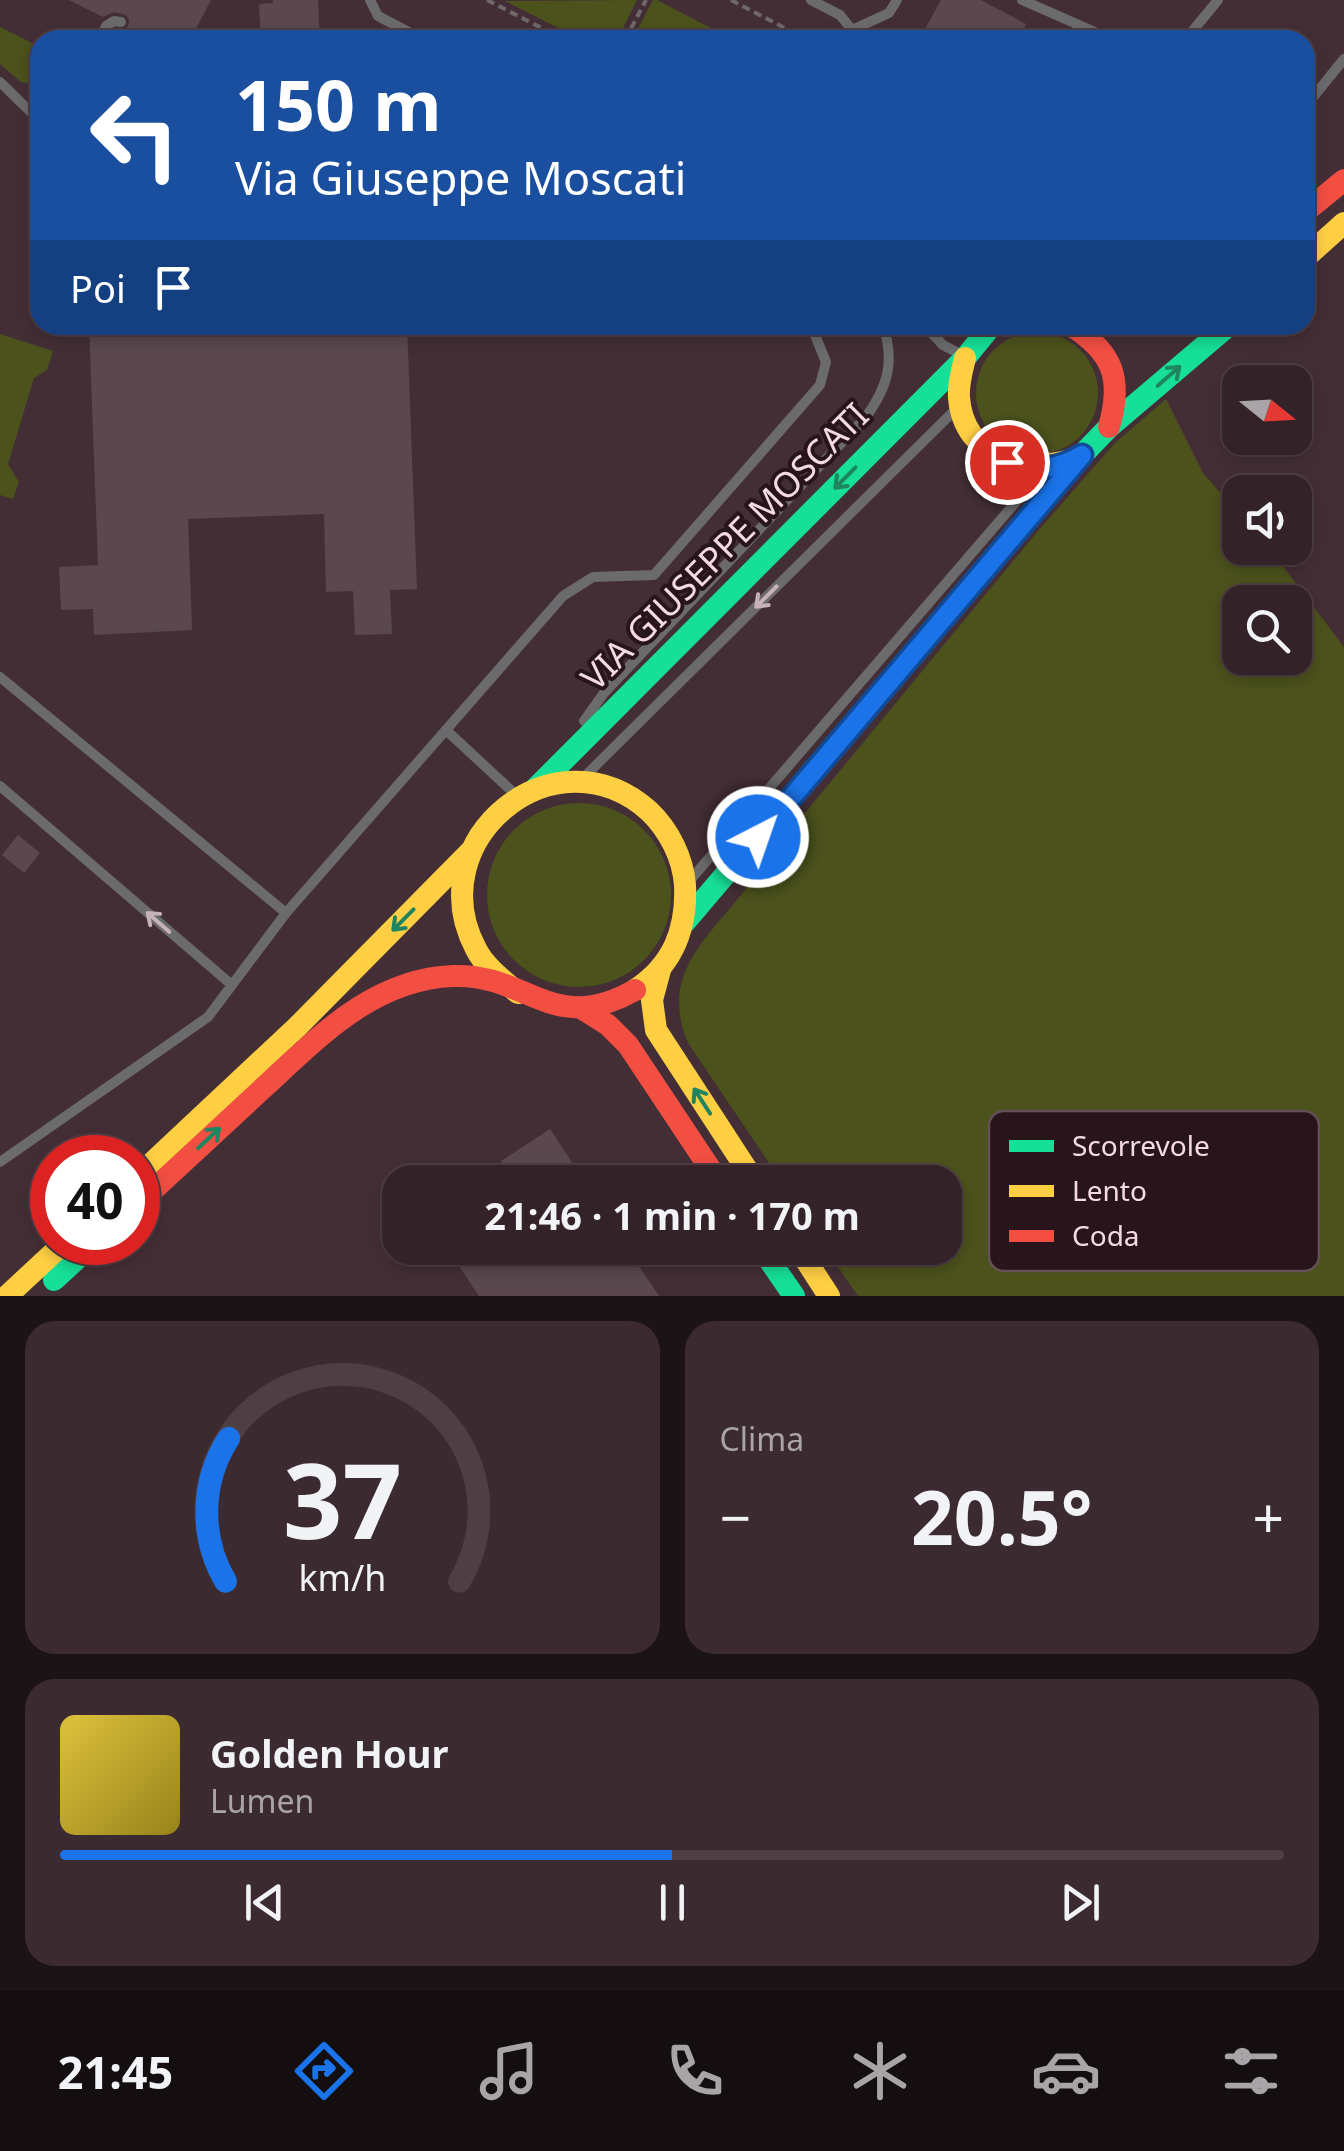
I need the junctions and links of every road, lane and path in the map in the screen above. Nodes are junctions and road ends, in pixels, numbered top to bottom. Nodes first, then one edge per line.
1 (370, 0) edge
2 (486, 0) edge
3 (646, 0) edge
4 (731, 0) edge
5 (811, 0) edge
6 (896, 0) edge
7 (1022, 0) edge
8 (1218, 0) edge
9 (121, 22) dead end
10 (104, 30) edge
11 (405, 30) edge
12 (545, 30) edge
13 (630, 30) edge
14 (789, 30) edge
15 (848, 30) edge
16 (858, 30) edge
17 (1090, 30) edge
18 (1194, 30) edge
19 (1344, 59) edge
20 (0, 82) edge
21 (1315, 95) edge
22 (30, 108) edge
23 (1344, 180) edge
24 (1315, 204) edge
25 (1344, 224) edge
26 (1315, 249) edge
27 (815, 335) edge
28 (885, 335) edge
29 (935, 335) edge
30 (984, 335) edge
31 (1088, 335) edge
32 (1217, 335) edge
33 (965, 358) junction
34 (960, 405) junction
35 (1109, 427) junction
36 (1082, 455) junction
37 (1044, 470) junction
38 (0, 677) edge
39 (446, 730) junction
40 (580, 781) junction
41 (0, 786) edge
42 (532, 787) junction
43 (471, 851) junction
44 (688, 883) junction
45 (286, 913) junction
46 (685, 922) junction
47 (660, 970) junction
48 (232, 985) junction
49 (518, 992) junction
50 (581, 1008) junction
51 (160, 1156) edge
52 (0, 1162) edge
53 (707, 1165) edge
54 (744, 1165) edge
55 (160, 1184) edge
56 (40, 1265) edge
57 (71, 1265) edge
58 (773, 1265) edge
59 (809, 1265) edge
60 (6, 1296) edge
61 (37, 1296) edge
62 (794, 1296) edge
63 (829, 1296) edge

1 - 11 lane
2 - 12 path
3 - 13 path
4 - 14 path
5 - 15 lane
6 - 16 lane
7 - 17 lane
8 - 18 lane
9 - 10 lane
19 - 21 lane
20 - 22 lane
23 - 24 street
25 - 26 street
27 - 39 lane
28 - 42 lane
29 - 33 lane
30 - 33 street, VIA GIUSEPPE MOSCATI
31 - 35 street
35 -> 32 street, VIA GIUSEPPE MOSCATI
33 - 34 street
33 -> 42 street, VIA GIUSEPPE MOSCATI
34 - 37 street
34 -> 40 lane
35 - 36 street, VIA GIUSEPPE MOSCATI
36 - 37 street, VIA GIUSEPPE MOSCATI
36 - 46 street, VIA GIUSEPPE MOSCATI
37 - 44 lane
38 - 45 lane
39 - 42 lane
39 - 45 lane
40 - 42 street, VIA GIUSEPPE MOSCATI
40 - 44 street, VIA GIUSEPPE MOSCATI
48 -> 41 lane
42 - 43 street, VIA GIUSEPPE MOSCATI
43 - 49 street, VIA GIUSEPPE MOSCATI
43 -> 51 street, VIA GIUSEPPE MOSCATI
44 - 46 street, VIA GIUSEPPE MOSCATI
45 - 48 lane
46 - 47 street, VIA GIUSEPPE MOSCATI
47 - 50 street, VIA GIUSEPPE MOSCATI
54 -> 47 street
48 - 52 lane
49 - 50 street, VIA GIUSEPPE MOSCATI
55 -> 49 street, VIA GIUSEPPE MOSCATI
50 - 53 street
56 - 60 street
57 - 61 street
58 - 62 street
59 - 63 street

